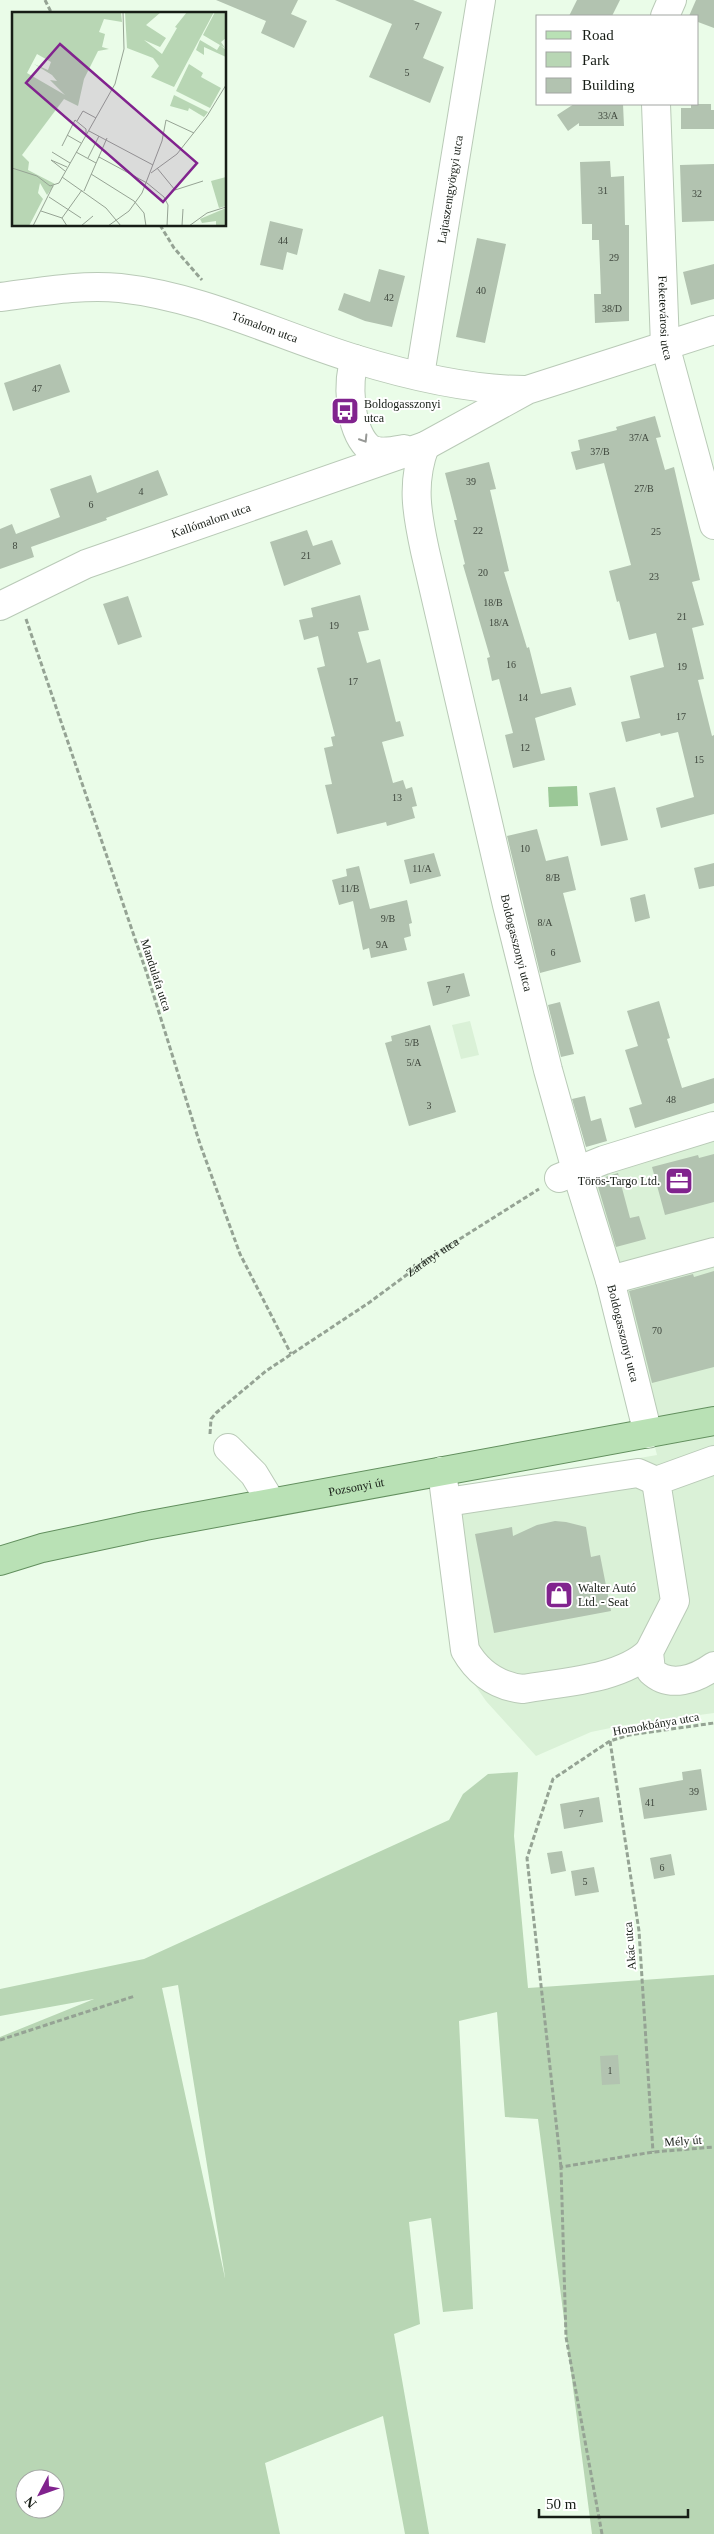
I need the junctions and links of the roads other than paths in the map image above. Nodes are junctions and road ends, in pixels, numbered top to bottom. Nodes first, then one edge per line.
1 (672, 0) edge
2 (481, 2) edge
3 (666, 15) edge
4 (656, 105) edge
5 (0, 297) edge
6 (714, 330) edge
7 (665, 345) junction
8 (355, 359) junction
9 (420, 375) junction
10 (527, 390) junction
11 (425, 446) junction
12 (714, 525) edge
13 (9, 601) edge
14 (714, 1126) edge
15 (567, 1174) junction
16 (714, 1252) edge
17 (610, 1280) junction
18 (714, 1422) edge
19 (648, 1434) junction
20 (228, 1448) road end
21 (714, 1460) edge
22 (442, 1471) junction
23 (656, 1481) junction
24 (271, 1502) junction
25 (447, 1502) junction
26 (0, 1561) edge
27 (649, 1652) junction
28 (714, 1666) edge

1 - 3 street
2 - 9 street, Lajtaszentgyörgyi utca
4 - 7 street, Feketevárosi utca
5 - 8 street, Tómalom utca
6 - 7 street, Tómalom utca
7 - 10 street, Tómalom utca
7 - 12 street, Feketevárosi utca
8 - 9 street, Tómalom utca
8 -> 11 street
9 - 10 street, Tómalom utca
10 - 11 street, Tómalom utca
11 - 13 street, Kallómalom utca
11 - 15 street, Boldogasszonyi utca
14 - 15 street
15 - 17 street, Boldogasszonyi utca
16 - 17 street
17 - 19 street, Boldogasszonyi utca
18 - 19 main road, Pozsonyi út
19 - 22 main road, Pozsonyi út
20 - 24 street
21 - 23 street
22 - 24 main road, Pozsonyi út
22 - 25 street
23 - 25 street
23 - 27 street
24 - 26 main road, Pozsonyi út
25 - 27 street
27 - 28 street

